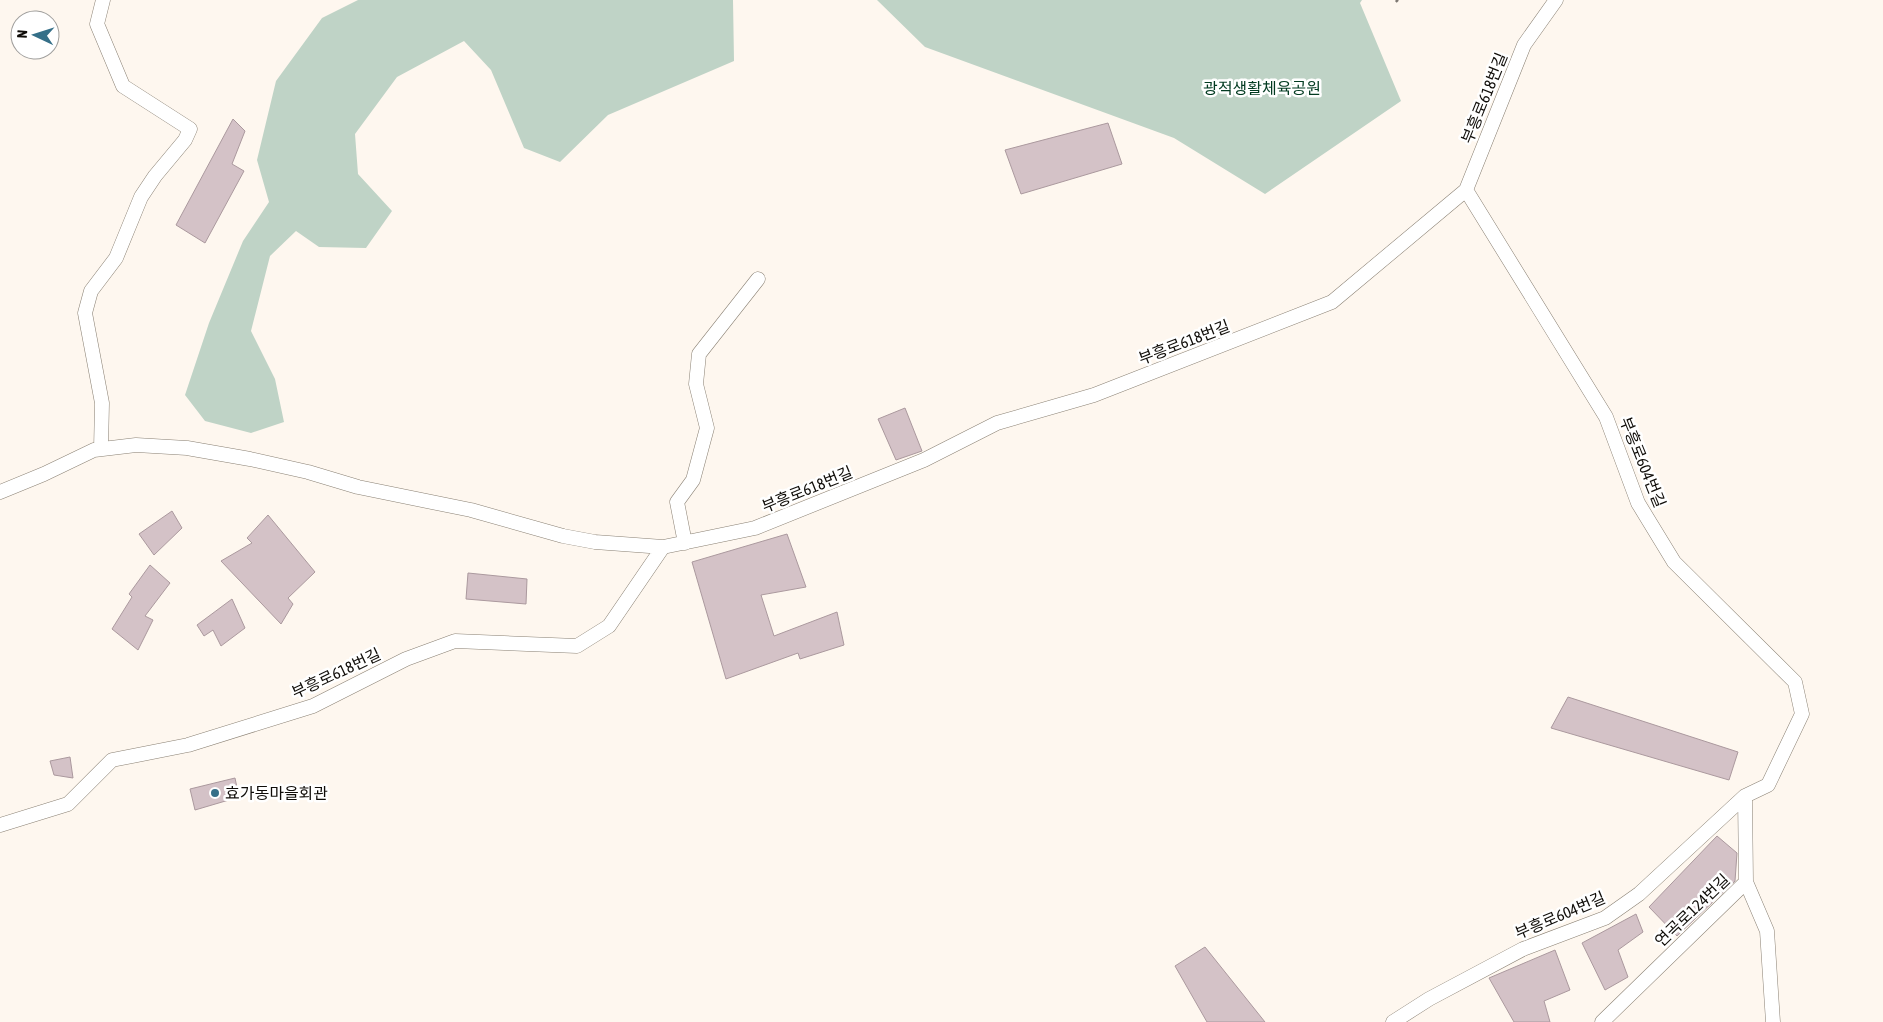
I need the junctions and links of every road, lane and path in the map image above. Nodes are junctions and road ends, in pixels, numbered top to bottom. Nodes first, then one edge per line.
1 (103, 0) edge
2 (1556, 0) edge
3 (1466, 190) junction
4 (758, 279) dead end
5 (101, 449) junction
6 (0, 492) edge
7 (685, 543) junction
8 (663, 547) junction
9 (1745, 796) junction
10 (0, 825) edge
11 (1746, 882) junction
12 (1393, 1022) edge
13 (1602, 1022) edge
14 (1773, 1022) edge

1 - 5 street
2 - 3 street, 부흥로618번길
3 - 7 street, 부흥로618번길
3 - 9 street, 부흥로604번길
4 - 7 street
5 - 6 street, 부흥로618번길
5 - 8 street, 부흥로618번길
7 - 8 street, 부흥로618번길
8 - 10 street, 부흥로618번길
9 - 11 street
9 - 12 street, 부흥로604번길
11 - 13 street, 연곡로124번길
11 - 14 street, 연곡로124번길

